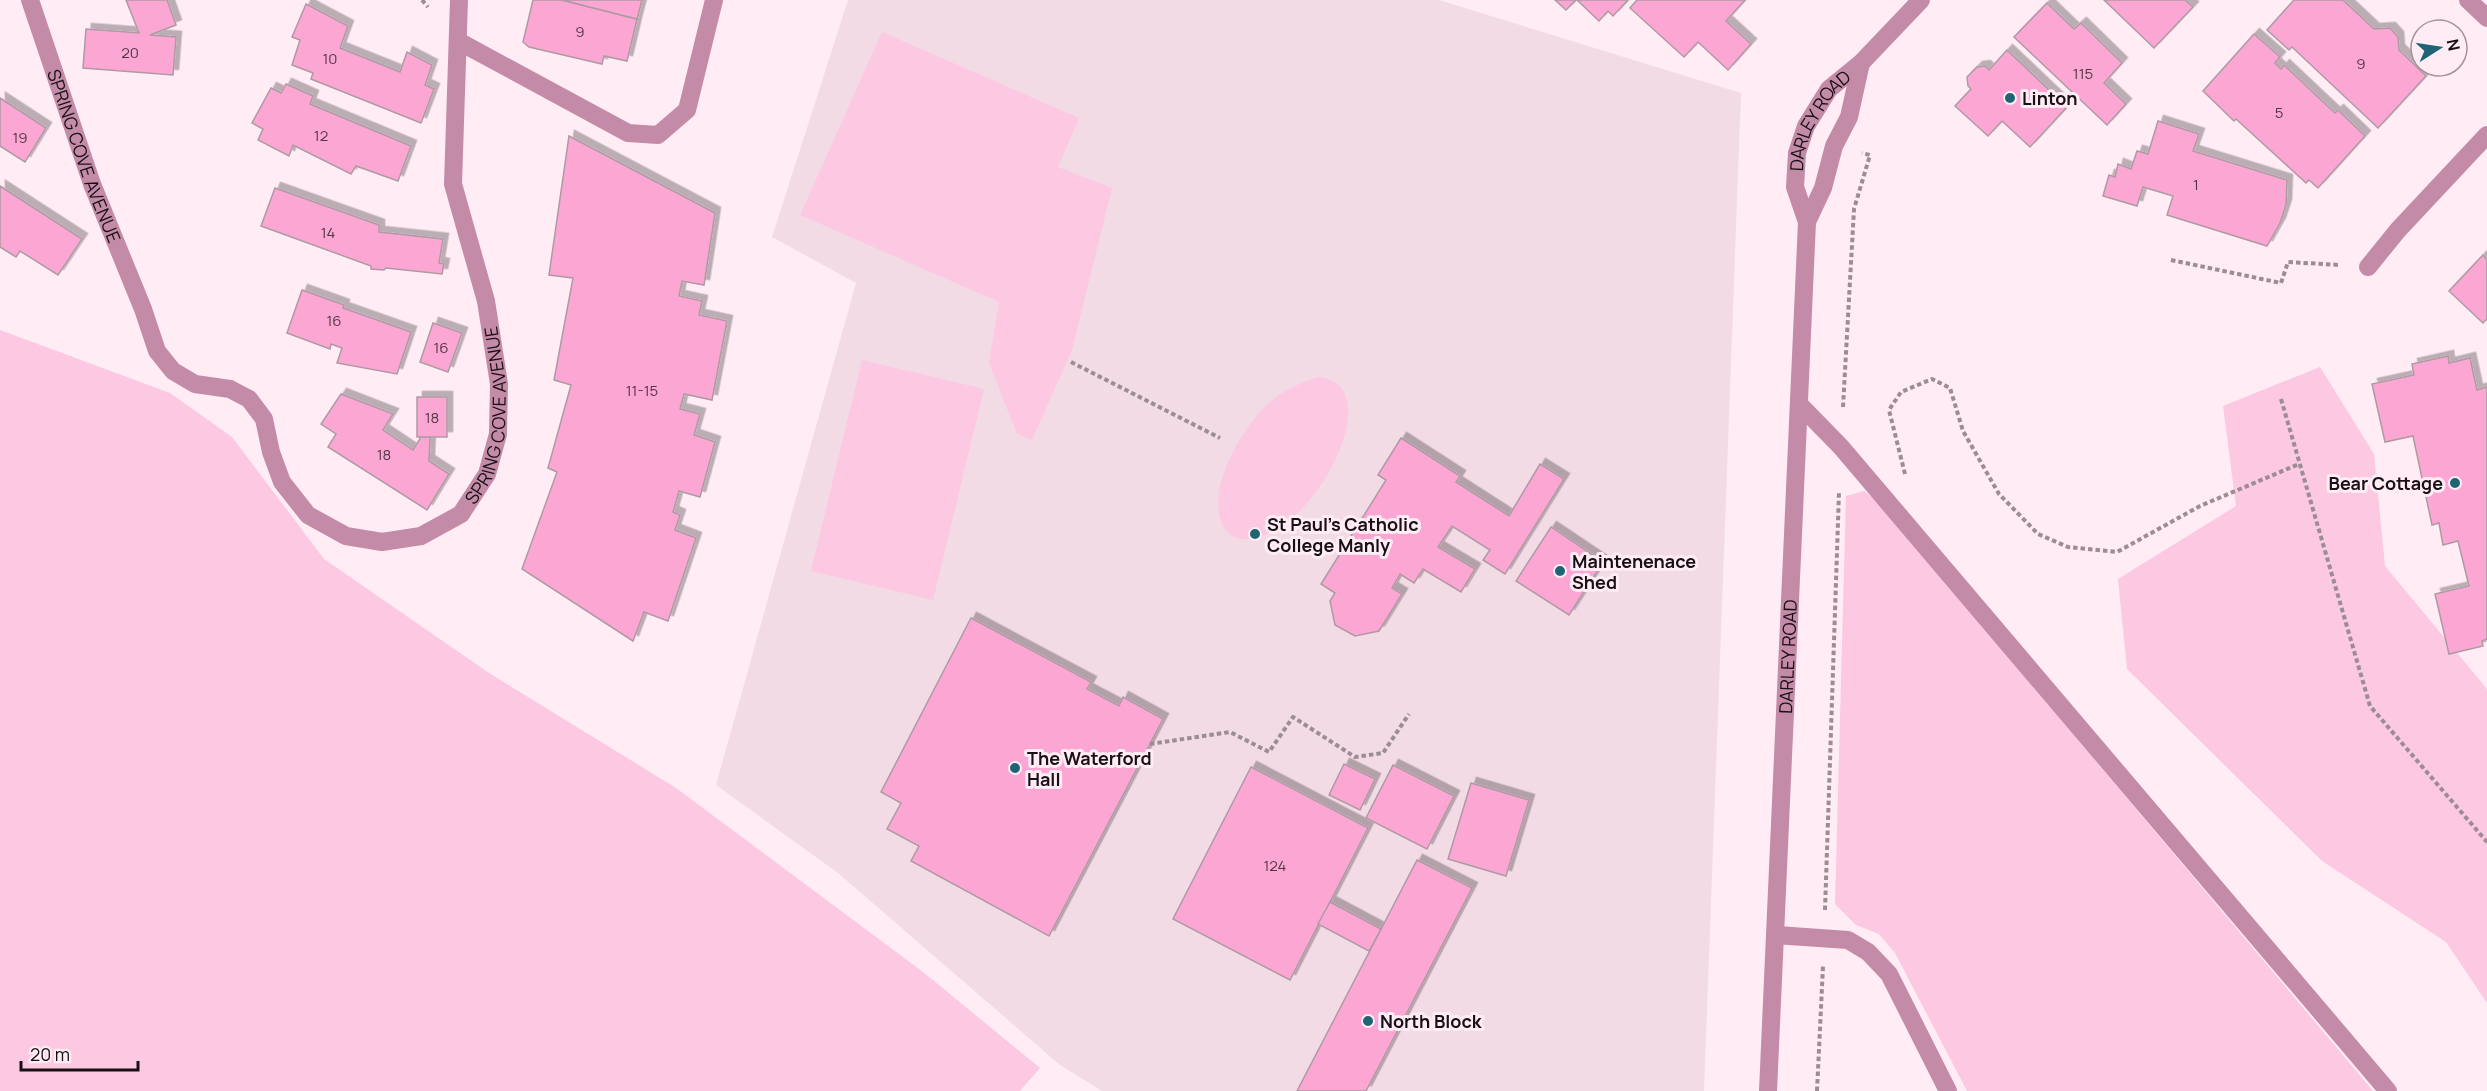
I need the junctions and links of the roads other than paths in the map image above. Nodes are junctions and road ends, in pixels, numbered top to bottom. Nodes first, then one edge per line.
1 (30, 0) edge
2 (459, 0) edge
3 (714, 0) edge
4 (1920, 0) edge
5 (2468, 0) edge
6 (2487, 18) edge
7 (458, 41) junction
8 (1861, 63) junction
9 (2487, 135) edge
10 (1807, 222) junction
11 (2368, 267) road end
12 (1799, 404) junction
13 (1776, 935) junction
14 (1768, 1091) edge
15 (1948, 1091) edge
16 (2388, 1091) edge

1 - 7 street, SPRING COVE AVENUE
2 - 7 street, SPRING COVE AVENUE
3 - 7 street
4 - 8 street, DARLEY ROAD
5 - 6 street
8 - 10 street, DARLEY ROAD
8 - 10 street, DARLEY ROAD
9 - 11 street
10 - 12 street, DARLEY ROAD
12 - 13 street, DARLEY ROAD
12 - 16 street
13 - 14 street, DARLEY ROAD
13 - 15 street

